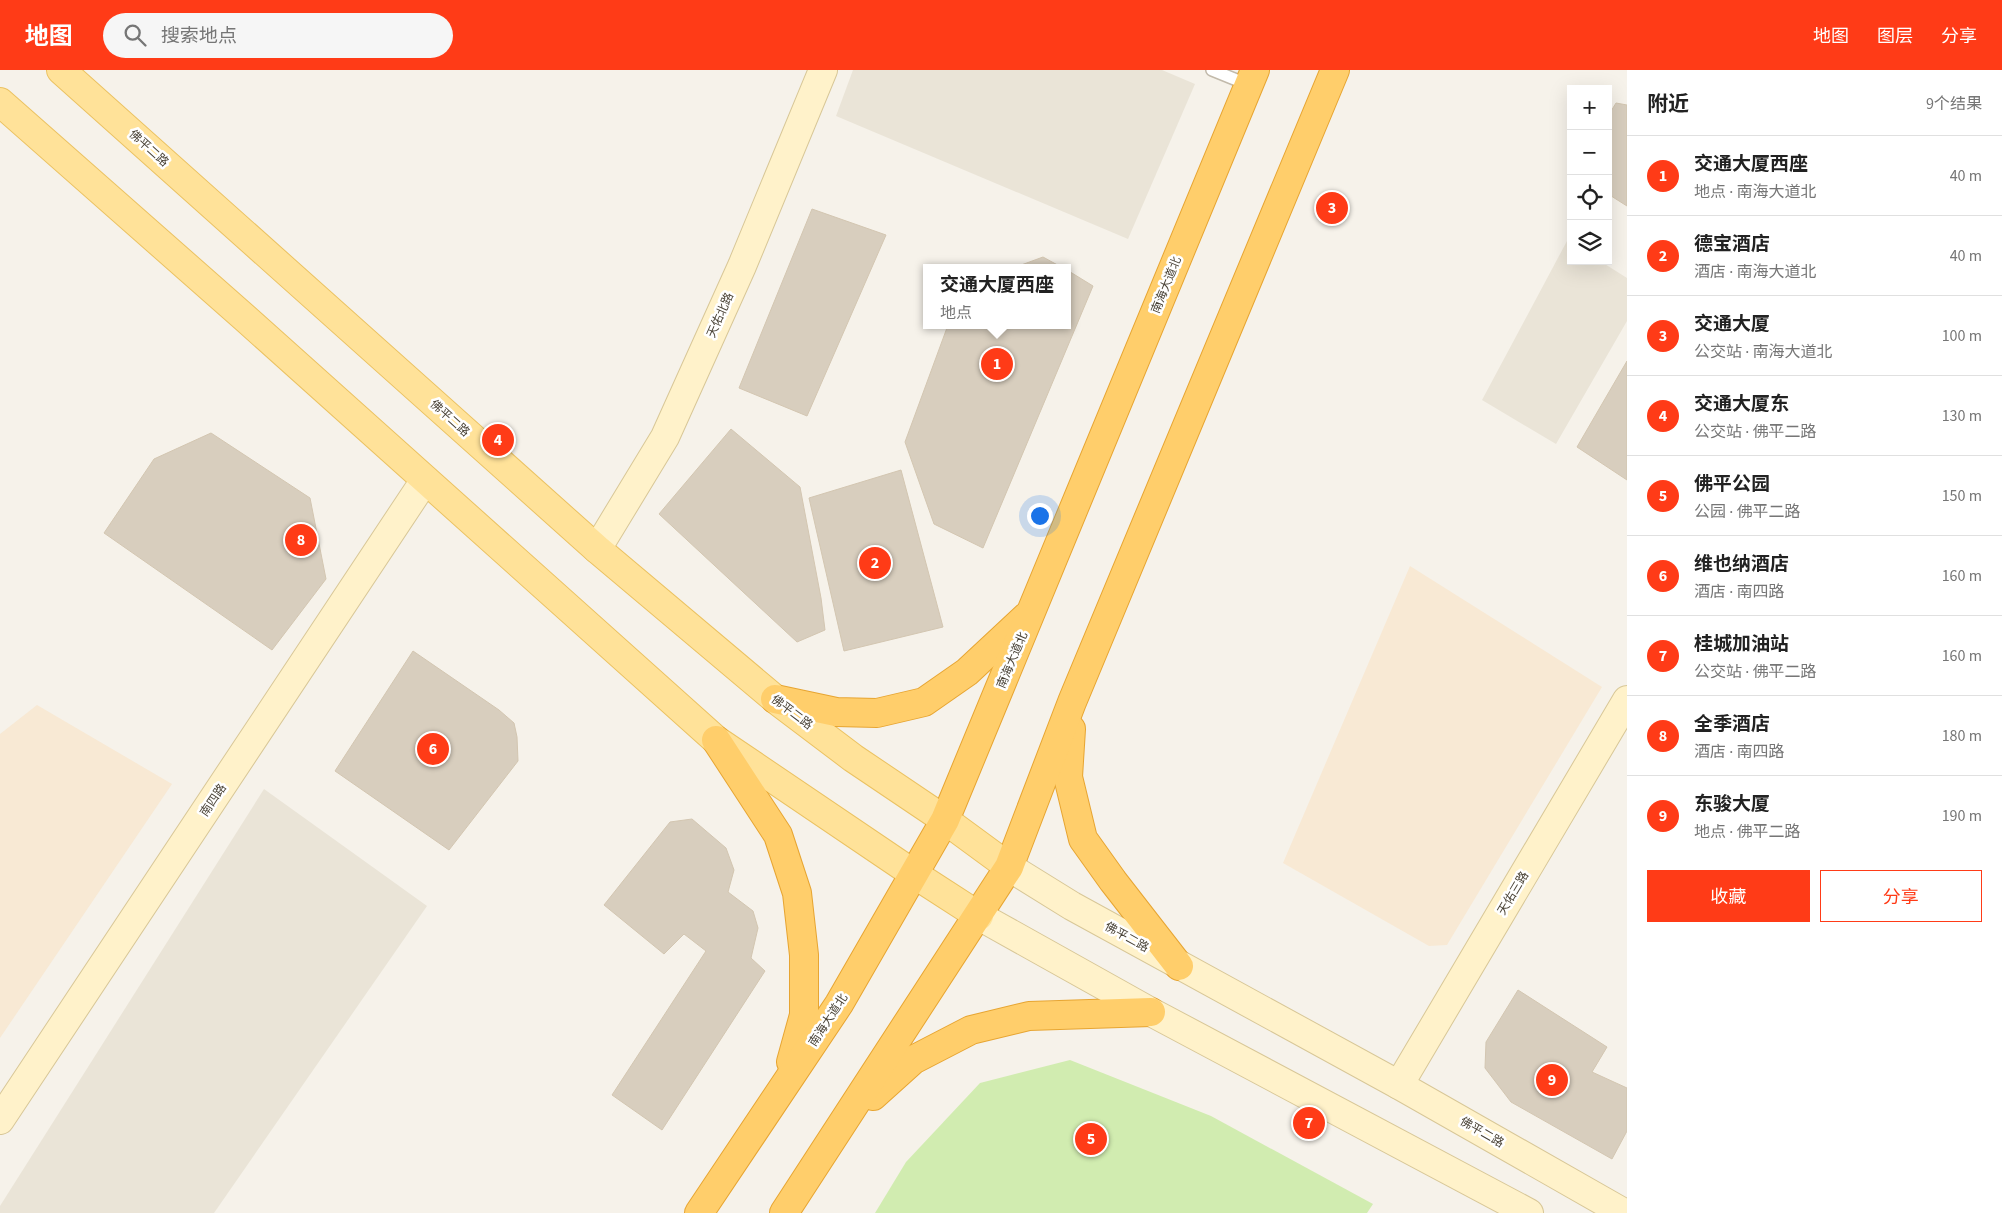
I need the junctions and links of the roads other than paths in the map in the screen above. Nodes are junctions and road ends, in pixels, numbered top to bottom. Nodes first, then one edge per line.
1 (61, 70) edge
2 (823, 70) edge
3 (1212, 70) edge
4 (1335, 70) edge
5 (1252, 77) edge
6 (0, 102) edge
7 (426, 480) junction
8 (597, 550) junction
9 (1032, 611) junction
10 (774, 699) junction
11 (1627, 700) edge
12 (1072, 702) junction
13 (716, 740) junction
14 (945, 820) junction
15 (1010, 867) junction
16 (914, 874) junction
17 (979, 916) junction
18 (1179, 966) junction
19 (1151, 1012) junction
20 (1399, 1085) junction
21 (785, 1086) junction
22 (0, 1120) edge
23 (843, 1124) junction
24 (699, 1213) edge
25 (784, 1213) edge
26 (1529, 1213) edge
27 (1624, 1213) edge

1 - 8 main road, 佛平二路
2 - 8 street, 天佑北路
3 - 5 lane
4 - 12 highway
5 - 9 highway, 南海大道北
6 - 7 main road
7 - 13 main road
7 - 22 street, 南四路
8 - 10 main road, 佛平二路
9 - 10 highway
9 - 14 highway, 南海大道北
10 - 14 main road, 佛平二路
11 - 20 street, 天佑三路
12 - 15 highway
12 - 18 highway
13 - 16 main road
13 - 21 highway
14 - 15 main road, 佛平二路
14 - 16 highway, 南海大道北
15 - 17 highway
15 - 18 street, 佛平二路
16 - 17 main road
16 - 21 highway, 南海大道北
17 - 19 street
17 - 23 highway
18 - 20 street, 佛平二路
19 - 23 highway
19 - 26 street
20 - 27 street, 佛平二路
21 - 24 highway, 南海大道北
23 - 25 highway

